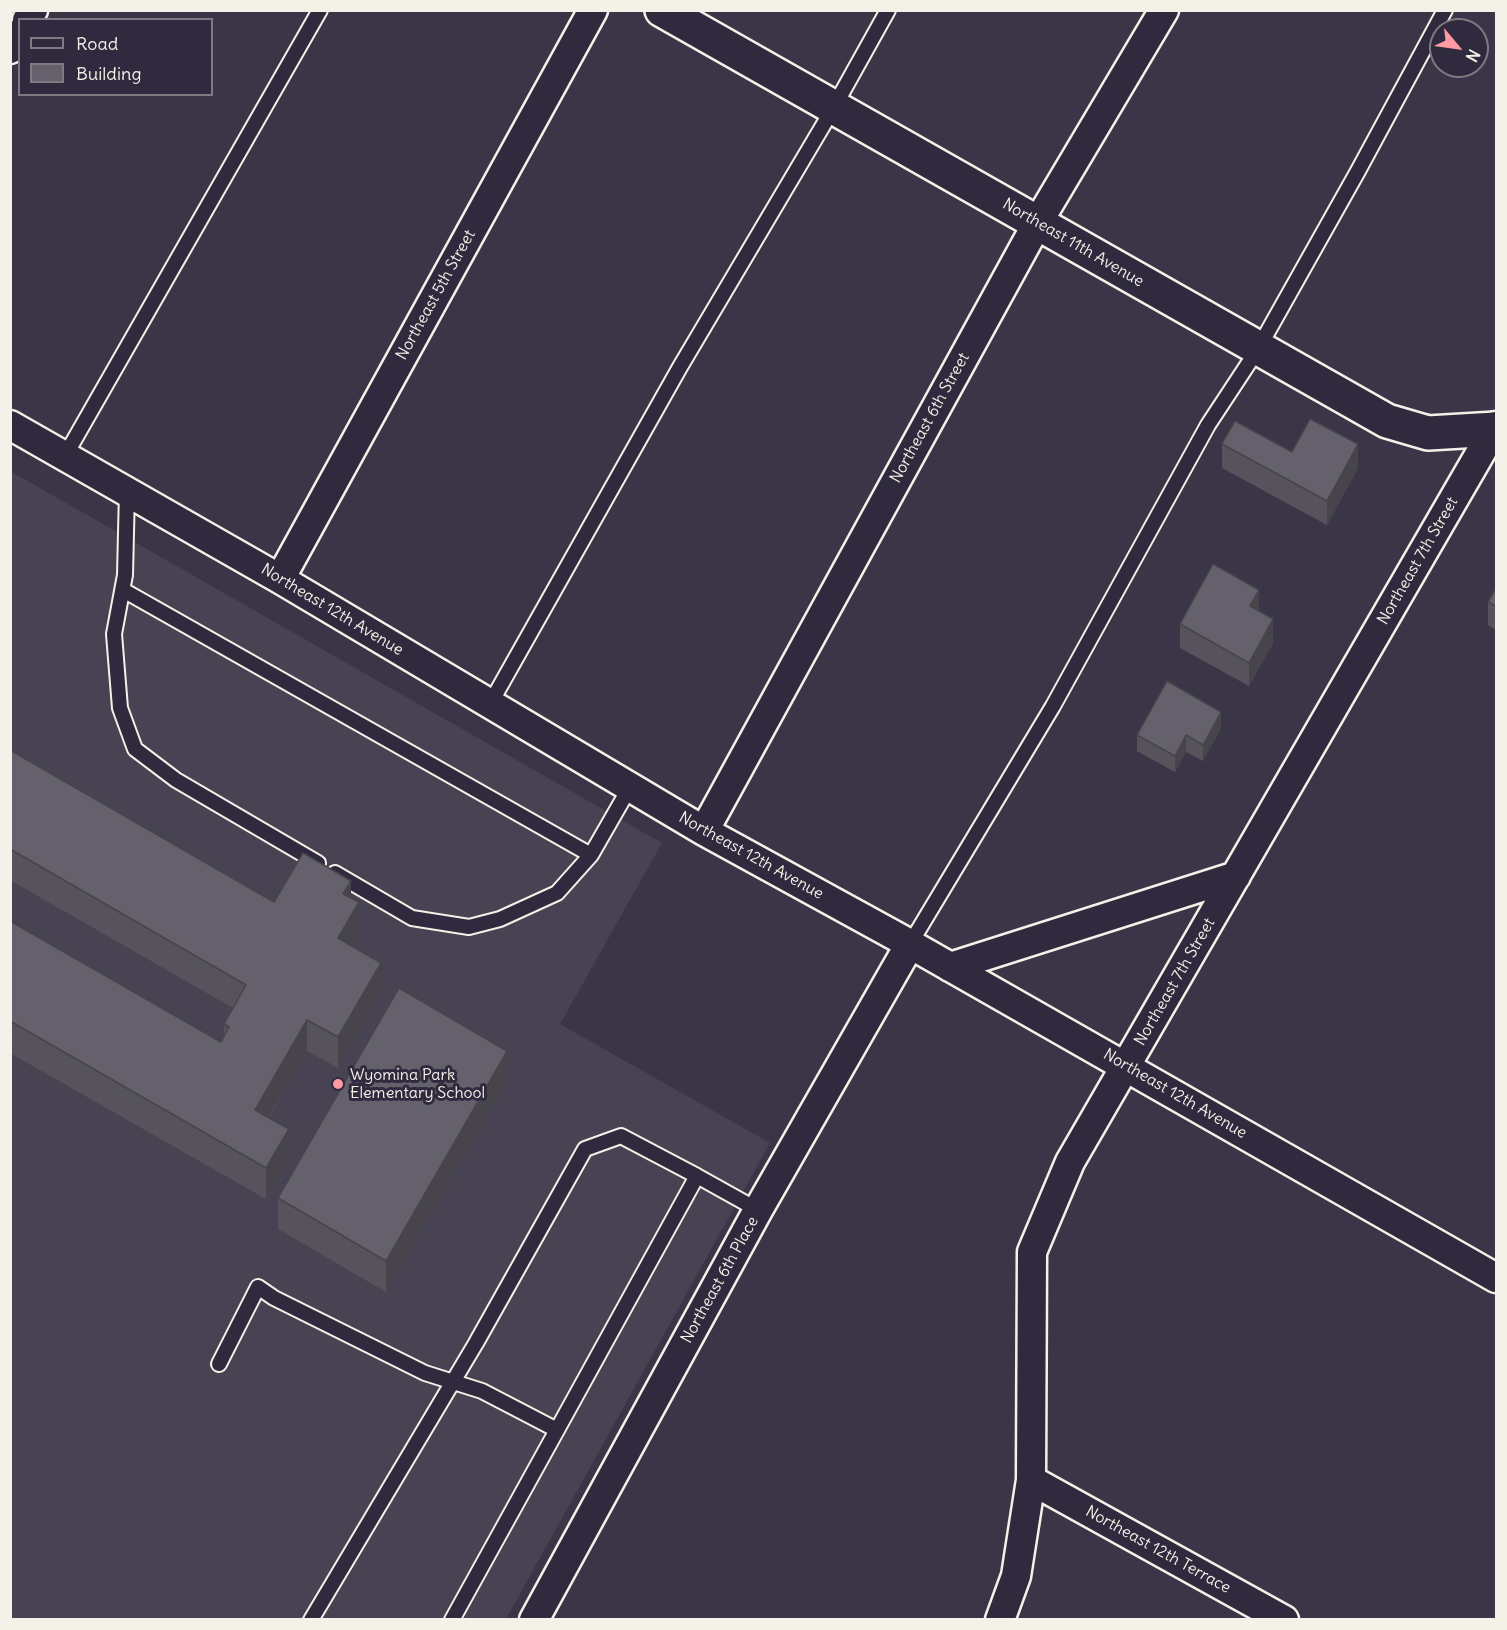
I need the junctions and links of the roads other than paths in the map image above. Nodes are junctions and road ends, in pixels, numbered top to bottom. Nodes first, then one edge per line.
1 (320, 10) edge
2 (593, 10) edge
3 (662, 10) edge
4 (888, 10) edge
5 (1164, 10) edge
6 (1445, 10) edge
7 (18, 36) edge
8 (10, 49) edge
9 (834, 107) junction
10 (1038, 222) junction
11 (1258, 349) junction
12 (10, 425) edge
13 (1496, 428) edge
14 (65, 456) junction
15 (127, 491) junction
16 (280, 579) junction
17 (123, 590) junction
18 (490, 704) junction
19 (630, 787) junction
20 (704, 831) junction
21 (591, 855) junction
22 (1236, 876) junction
23 (910, 944) junction
24 (950, 967) junction
25 (1126, 1066) junction
26 (697, 1176) junction
27 (758, 1210) junction
28 (1497, 1278) edge
29 (219, 1364) dead end
30 (451, 1383) junction
31 (557, 1430) junction
32 (1031, 1480) junction
33 (311, 1620) edge
34 (452, 1620) edge
35 (534, 1620) edge
36 (1000, 1620) edge
37 (1284, 1620) edge

1 - 14 lane
2 - 16 street, Northeast 5th Street
3 - 9 street, Northeast 11th Avenue
4 - 9 lane
5 - 10 street, Northeast 6th Street
6 - 11 lane
7 - 8 street
9 - 10 street, Northeast 11th Avenue
9 - 18 lane
10 - 11 street, Northeast 11th Avenue
10 - 20 street, Northeast 6th Street
11 - 13 street, Northeast 11th Avenue
11 - 23 lane
12 - 14 street, Northeast 12th Avenue
13 - 22 street, Northeast 7th Street
14 - 15 street, Northeast 12th Avenue
15 - 16 street, Northeast 12th Avenue
15 - 17 lane
16 - 18 street, Northeast 12th Avenue
17 - 21 lane
17 - 21 lane
18 - 19 street, Northeast 12th Avenue
19 - 20 street, Northeast 12th Avenue
19 - 21 lane
20 - 23 street, Northeast 12th Avenue
22 - 24 street
22 - 25 street, Northeast 7th Street
23 - 24 street, Northeast 12th Avenue
23 - 27 street, Northeast 6th Place
24 - 25 street, Northeast 12th Avenue
25 - 28 street, Northeast 12th Avenue
25 - 32 street, Northeast 7th Street
26 - 27 lane
26 - 30 lane
26 - 31 lane
27 - 35 street, Northeast 6th Place
29 - 30 lane
30 - 31 lane
30 - 33 lane
31 - 34 lane
32 - 36 street, Northeast 7th Street
32 - 37 street, Northeast 12th Terrace

